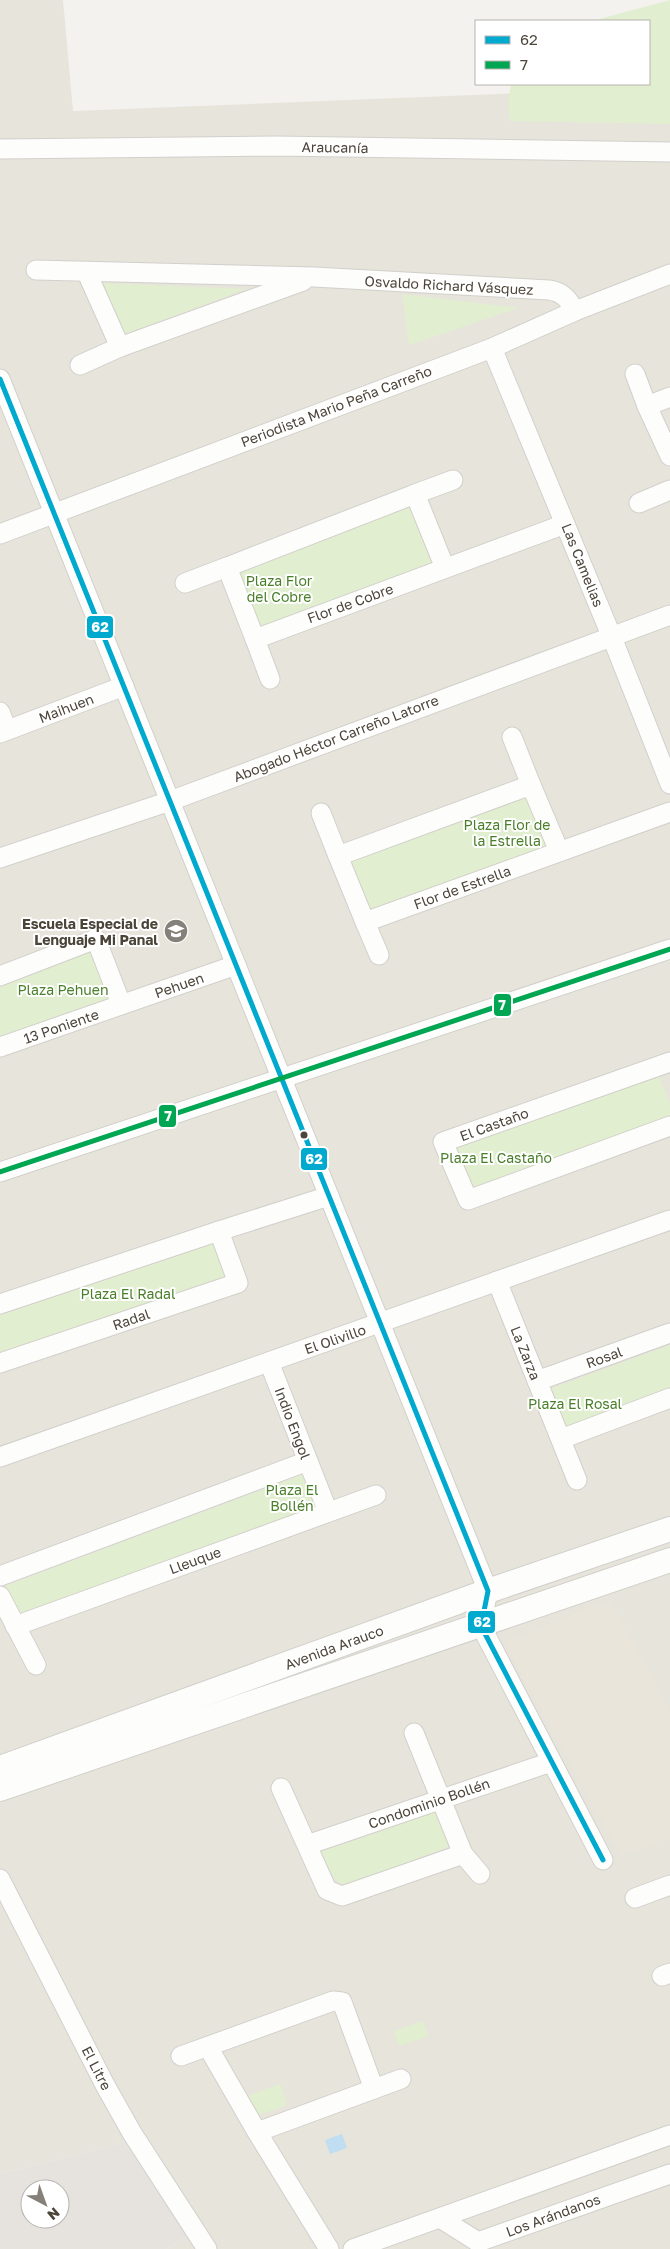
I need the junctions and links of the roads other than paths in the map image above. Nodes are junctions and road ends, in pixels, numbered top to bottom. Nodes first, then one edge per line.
1 (0, 149) edge
2 (670, 152) edge
3 (36, 270) dead end
4 (87, 272) junction
5 (670, 274) edge
6 (314, 277) junction
7 (575, 311) junction
8 (120, 347) junction
9 (492, 348) junction
10 (80, 365) dead end
11 (635, 374) dead end
12 (0, 379) edge
13 (670, 397) edge
14 (647, 406) junction
15 (670, 456) edge
16 (454, 480) dead end
17 (670, 490) edge
18 (415, 494) junction
19 (639, 503) dead end
20 (54, 512) junction
21 (565, 524) junction
22 (0, 534) edge
23 (227, 567) junction
24 (445, 568) junction
25 (184, 583) dead end
26 (670, 615) edge
27 (612, 635) junction
28 (255, 639) junction
29 (270, 679) dead end
30 (124, 686) junction
31 (0, 712) edge
32 (4, 731) edge
33 (512, 737) dead end
34 (531, 784) junction
35 (670, 784) edge
36 (170, 801) junction
37 (670, 812) edge
38 (321, 813) dead end
39 (559, 851) junction
40 (338, 856) junction
41 (0, 858) edge
42 (366, 922) junction
43 (670, 949) edge
44 (379, 955) dead end
45 (236, 965) junction
46 (0, 976) edge
47 (121, 1004) junction
48 (0, 1047) edge
49 (669, 1066) edge
50 (281, 1078) junction
51 (670, 1126) edge
52 (0, 1172) edge
53 (329, 1196) junction
54 (670, 1220) edge
55 (219, 1231) junction
56 (497, 1281) junction
57 (0, 1304) edge
58 (380, 1323) junction
59 (670, 1334) edge
60 (270, 1362) junction
61 (0, 1363) edge
62 (537, 1381) junction
63 (670, 1398) edge
64 (561, 1439) junction
65 (0, 1457) edge
66 (308, 1462) junction
67 (578, 1480) dead end
68 (376, 1495) dead end
69 (328, 1512) junction
70 (670, 1529) edge
71 (670, 1560) edge
72 (0, 1576) edge
73 (488, 1591) junction
74 (0, 1596) edge
75 (15, 1626) junction
76 (481, 1626) junction
77 (36, 1665) dead end
78 (414, 1733) dead end
79 (551, 1762) junction
80 (0, 1768) edge
81 (281, 1788) dead end
82 (0, 1789) edge
83 (442, 1798) junction
84 (306, 1846) junction
85 (463, 1854) junction
86 (603, 1860) dead end
87 (480, 1874) dead end
88 (0, 1879) edge
89 (670, 1885) edge
90 (634, 1898) dead end
91 (208, 2047) junction
92 (181, 2056) dead end
93 (401, 2079) dead end
94 (374, 2089) junction
95 (257, 2132) junction
96 (670, 2135) edge
97 (670, 2174) edge
98 (440, 2218) junction
99 (480, 2245) edge
100 (207, 2249) edge
101 (329, 2249) edge
102 (353, 2249) edge

1 - 2 street, Araucanía
3 - 4 street, Osvaldo Richard Vásquez
4 - 6 street, Osvaldo Richard Vásquez
4 - 8 street
5 - 7 street, Periodista Mario Peña Carreño
6 - 7 street, Osvaldo Richard Vásquez
6 - 8 street, Osvaldo Richard Vásquez
7 - 9 street, Periodista Mario Peña Carreño
8 - 10 street, Osvaldo Richard Vásquez
9 - 20 street, Periodista Mario Peña Carreño
9 - 21 street, Las Camelias
11 - 14 street
12 - 20 street
13 - 14 street
14 - 15 street
16 - 18 street
17 - 19 street
18 - 23 street
18 - 24 street
20 - 22 street, Periodista Mario Peña Carreño
20 - 30 street
21 - 24 street, Flor de Cobre
21 - 27 street, Las Camelias
23 - 25 street
23 - 28 street
24 - 28 street, Flor de Cobre
26 - 27 street, Abogado Héctor Carreño Latorre
27 - 35 street, Las Camelias
27 - 36 street, Abogado Héctor Carreño Latorre
28 - 29 street
30 - 32 street, Maihuen
30 - 36 street
31 - 32 street
33 - 34 street
34 - 39 street
34 - 40 street
36 - 41 street, Abogado Héctor Carreño Latorre
36 - 45 street
37 - 39 street, Flor de Estrella
38 - 40 street
39 - 42 street, Flor de Estrella
40 - 42 street
42 - 44 street
43 - 50 street
45 - 47 street, Pehuen
45 - 50 street
46 - 47 street
47 - 48 street, 13 Poniente
49 - 51 street, El Castaño
50 - 52 street
50 - 53 street
53 - 55 street
53 - 58 street
54 - 56 street, El Olivillo
55 - 57 street
55 - 61 street, Radal
56 - 58 street, El Olivillo
56 - 62 street, La Zarza
58 - 60 street, El Olivillo
58 - 73 street
59 - 62 street, Rosal
60 - 65 street, El Olivillo
60 - 66 street, Indio Engol
62 - 64 street, La Zarza
63 - 64 street
64 - 67 street, La Zarza
66 - 69 street, Indio Engol
66 - 72 street
68 - 69 street, Lleuque
69 - 75 street, Lleuque
70 - 73 street, Avenida Arauco
71 - 76 street, Avenida Arauco
73 - 76 street
73 - 80 street, Avenida Arauco
74 - 75 street
75 - 77 street
76 - 79 street
76 - 82 street, Avenida Arauco
78 - 83 street
79 - 83 street, Condominio Bollén
79 - 86 street
81 - 84 street
83 - 84 street, Condominio Bollén
83 - 85 street
84 - 85 street
85 - 87 street
88 - 100 street, El Litre
89 - 90 street
91 - 92 street
91 - 94 street
91 - 95 street
93 - 94 street
94 - 95 street
95 - 101 street
96 - 98 street
97 - 99 street, Los Arándanos
98 - 99 street, Los Arándanos
98 - 102 street

